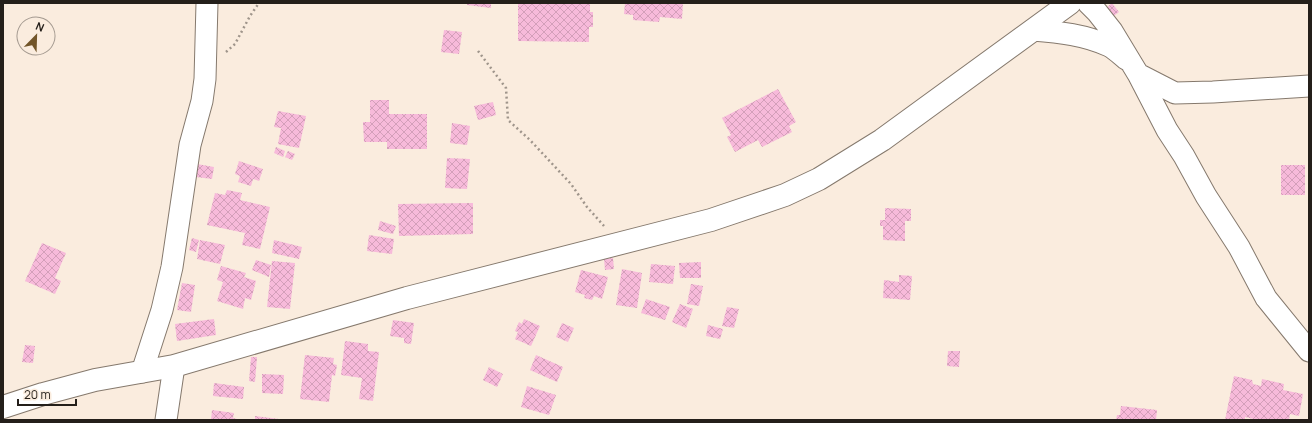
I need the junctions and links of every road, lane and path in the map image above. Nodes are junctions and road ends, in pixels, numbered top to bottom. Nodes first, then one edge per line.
1 (207, 3) edge
2 (259, 3) edge
3 (1070, 3) edge
4 (1088, 3) edge
5 (1034, 30) junction
6 (478, 50) dead end
7 (206, 55) junction
8 (1134, 68) junction
9 (1309, 86) edge
10 (618, 244) junction
11 (1309, 351) edge
12 (174, 366) junction
13 (142, 372) junction
14 (3, 407) edge
15 (166, 420) edge

1 - 7 street
2 - 7 path
3 - 5 street
4 - 8 street
5 - 8 street
5 - 10 street
6 - 10 path
7 - 13 street
8 - 9 street
8 - 11 street
10 - 12 street
12 - 13 street
12 - 15 street
13 - 14 street

